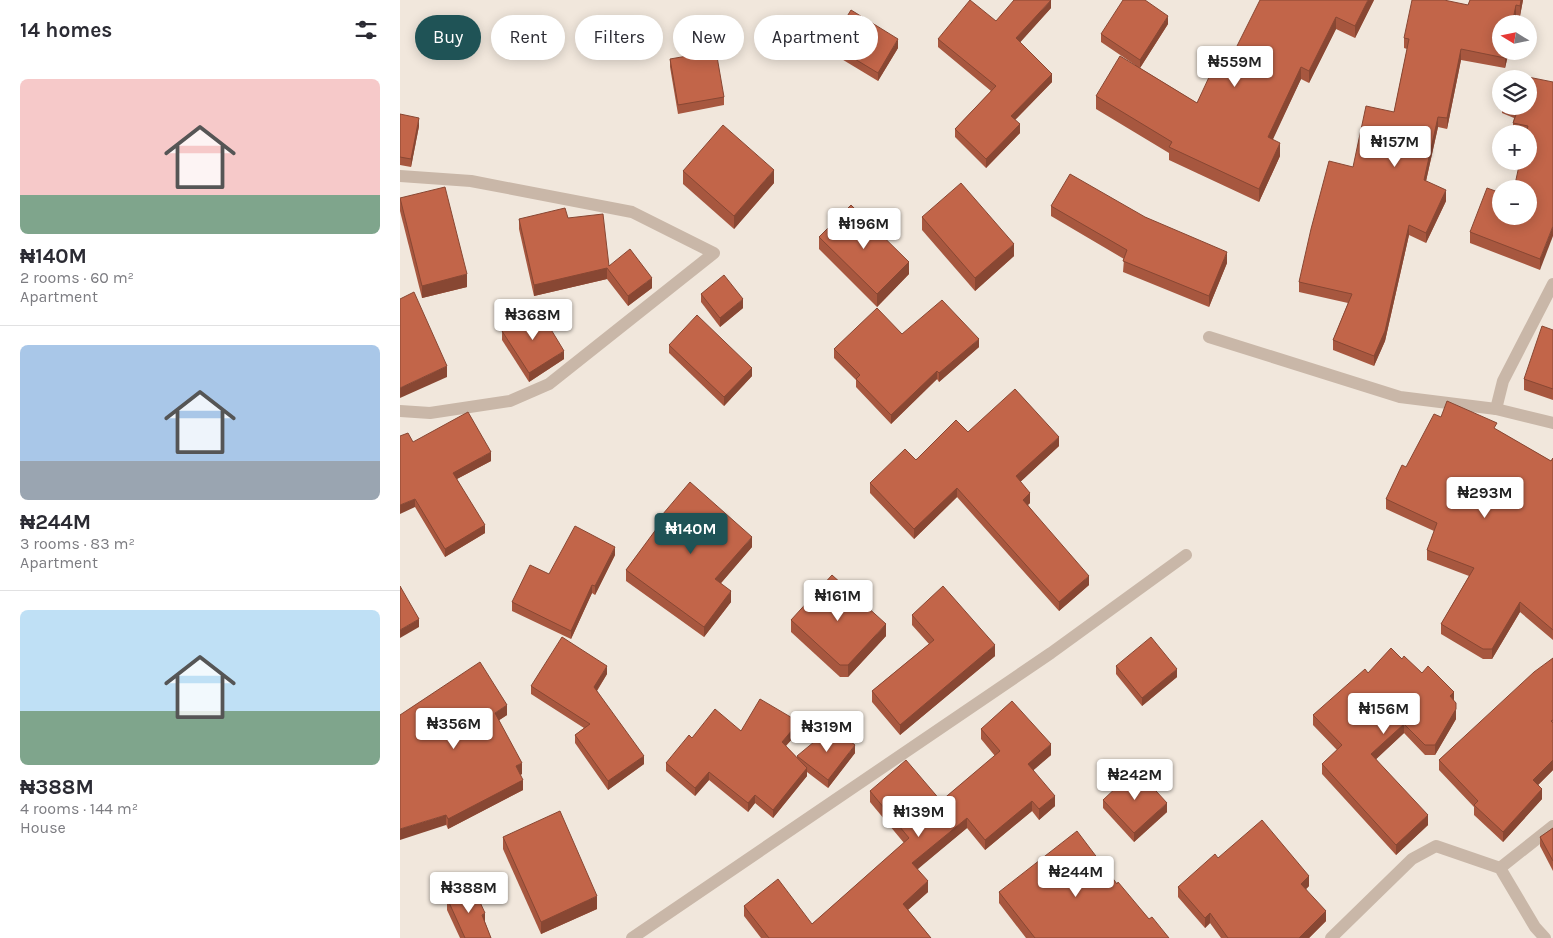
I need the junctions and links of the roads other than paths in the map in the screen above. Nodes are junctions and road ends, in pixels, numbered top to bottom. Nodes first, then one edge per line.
1 (400, 176) edge
2 (1553, 284) edge
3 (1209, 337) dead end
4 (1496, 409) junction
5 (400, 411) edge
6 (1553, 423) edge
7 (1186, 555) dead end
8 (1553, 826) edge
9 (1500, 868) junction
10 (632, 938) edge
11 (1331, 938) edge
12 (1545, 938) edge

1 - 5 street
2 - 4 street
3 - 4 street
4 - 6 street
7 - 10 street
8 - 9 street
9 - 11 street
9 - 12 street

